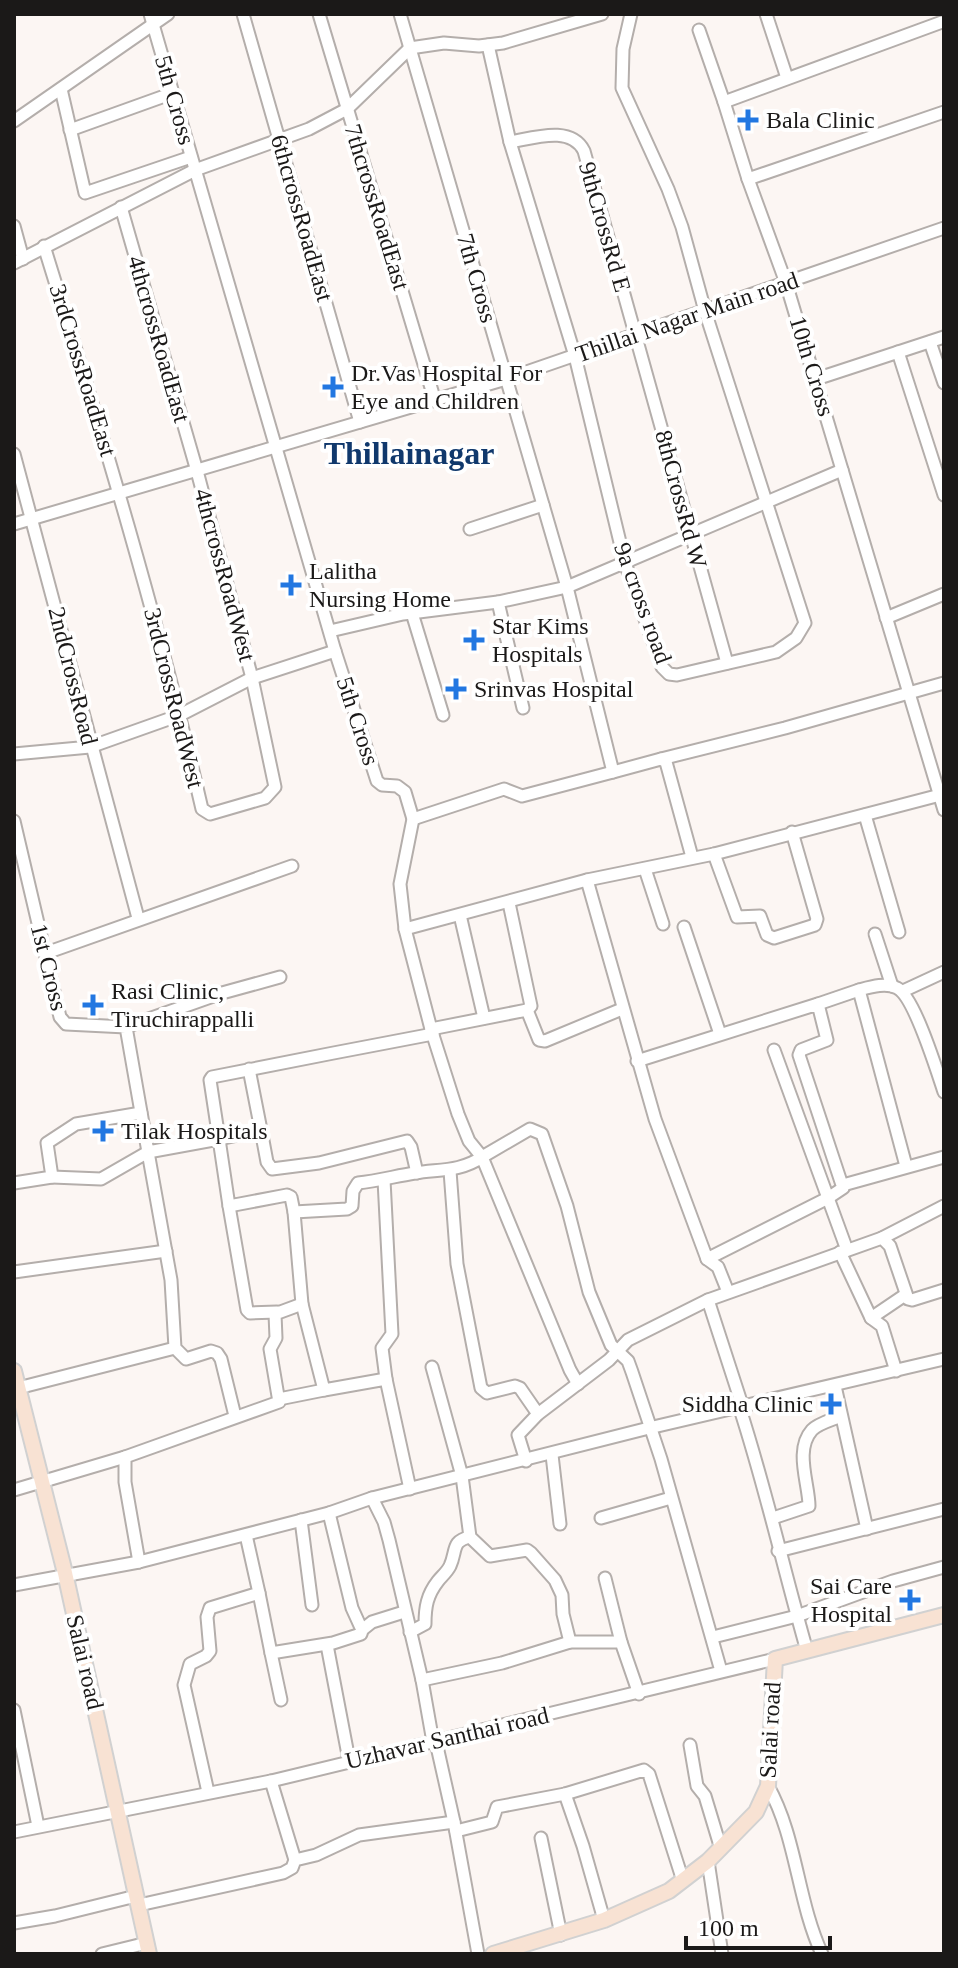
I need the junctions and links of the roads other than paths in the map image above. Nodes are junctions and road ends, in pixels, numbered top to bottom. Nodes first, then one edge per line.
1 (168, 14) edge
2 (243, 14) edge
3 (319, 14) edge
4 (400, 14) edge
5 (602, 14) edge
6 (631, 14) edge
7 (766, 14) edge
8 (151, 19) edge
9 (941, 21) edge
10 (699, 30) dead end
11 (488, 45) junction
12 (410, 48) junction
13 (787, 78) junction
14 (61, 89) junction
15 (173, 93) junction
16 (724, 102) junction
17 (347, 109) junction
18 (944, 112) edge
19 (14, 121) edge
20 (70, 130) junction
21 (279, 140) junction
22 (510, 142) junction
23 (191, 157) junction
24 (195, 170) junction
25 (748, 179) junction
26 (121, 207) junction
27 (14, 226) edge
28 (944, 228) edge
29 (44, 246) junction
30 (19, 261) edge
31 (786, 283) junction
32 (705, 311) junction
33 (636, 335) junction
34 (944, 337) edge
35 (930, 342) junction
36 (898, 352) junction
37 (575, 356) junction
38 (506, 379) junction
39 (816, 379) junction
40 (944, 383) edge
41 (435, 401) junction
42 (360, 422) junction
43 (277, 448) junction
44 (14, 454) edge
45 (842, 470) junction
46 (197, 471) junction
47 (121, 493) junction
48 (944, 495) edge
49 (766, 502) junction
50 (543, 505) junction
51 (32, 518) junction
52 (14, 524) edge
53 (470, 529) dead end
54 (691, 535) junction
55 (625, 563) junction
56 (567, 587) junction
57 (944, 594) edge
58 (498, 602) junction
59 (412, 613) junction
60 (886, 618) junction
61 (330, 631) junction
62 (335, 651) junction
63 (727, 663) junction
64 (252, 678) junction
65 (944, 683) edge
66 (910, 692) junction
67 (523, 708) dead end
68 (180, 715) junction
69 (443, 715) dead end
70 (90, 747) junction
71 (14, 754) edge
72 (661, 759) junction
73 (613, 772) junction
74 (942, 794) edge
75 (944, 810) edge
76 (865, 815) junction
77 (413, 819) junction
78 (14, 821) edge
79 (792, 832) junction
80 (714, 854) junction
81 (692, 857) junction
82 (292, 866) dead end
83 (645, 869) junction
84 (587, 880) junction
85 (509, 903) junction
86 (460, 915) junction
87 (138, 918) junction
88 (663, 924) dead end
89 (684, 927) dead end
90 (405, 929) junction
91 (899, 932) dead end
92 (875, 934) dead end
93 (46, 953) junction
94 (944, 972) edge
95 (280, 977) dead end
96 (897, 988) junction
97 (859, 990) junction
98 (818, 1004) junction
99 (622, 1009) junction
100 (527, 1010) junction
101 (484, 1018) junction
102 (126, 1027) junction
103 (432, 1032) junction
104 (720, 1034) junction
105 (774, 1050) dead end
106 (637, 1061) junction
107 (249, 1069) junction
108 (944, 1092) edge
109 (141, 1113) junction
110 (261, 1130) junction
111 (219, 1139) junction
112 (148, 1152) junction
113 (482, 1157) junction
114 (944, 1157) edge
115 (906, 1166) junction
116 (450, 1171) junction
117 (417, 1173) junction
118 (52, 1177) junction
119 (384, 1180) junction
120 (14, 1183) edge
121 (843, 1185) junction
122 (828, 1198) junction
123 (229, 1206) junction
124 (944, 1206) edge
125 (294, 1212) junction
126 (882, 1238) junction
127 (166, 1251) junction
128 (843, 1251) junction
129 (707, 1259) junction
130 (14, 1272) edge
131 (944, 1290) edge
132 (728, 1292) junction
133 (905, 1295) junction
134 (708, 1300) junction
135 (302, 1304) junction
136 (277, 1312) junction
137 (871, 1318) junction
138 (175, 1348) junction
139 (617, 1351) junction
140 (944, 1359) edge
141 (432, 1367) dead end
142 (14, 1371) edge
143 (896, 1371) junction
144 (386, 1379) junction
145 (578, 1384) junction
146 (835, 1386) junction
147 (18, 1388) junction
148 (324, 1390) junction
149 (279, 1399) junction
150 (742, 1408) junction
151 (19, 1411) edge
152 (538, 1414) junction
153 (235, 1416) junction
154 (841, 1416) junction
155 (649, 1428) junction
156 (552, 1455) junction
157 (125, 1457) junction
158 (526, 1461) junction
159 (462, 1476) junction
160 (44, 1480) junction
161 (410, 1489) junction
162 (14, 1490) edge
163 (372, 1498) junction
164 (671, 1498) junction
165 (944, 1509) edge
166 (329, 1513) junction
167 (601, 1518) dead end
168 (773, 1518) junction
169 (301, 1520) junction
170 (560, 1524) dead end
171 (867, 1529) junction
172 (246, 1535) junction
173 (470, 1537) junction
174 (778, 1551) junction
175 (139, 1562) junction
176 (944, 1567) edge
177 (65, 1573) junction
178 (605, 1578) dead end
179 (14, 1585) edge
180 (259, 1593) junction
181 (312, 1605) dead end
182 (404, 1612) junction
183 (944, 1615) edge
184 (797, 1616) junction
185 (362, 1630) junction
186 (410, 1632) junction
187 (713, 1637) junction
188 (570, 1642) junction
189 (621, 1642) junction
190 (327, 1645) junction
191 (807, 1651) junction
192 (271, 1653) junction
193 (775, 1659) junction
194 (721, 1671) junction
195 (422, 1680) junction
196 (639, 1694) junction
197 (281, 1700) dead end
198 (14, 1710) edge
199 (434, 1742) junction
200 (690, 1745) dead end
201 (349, 1760) junction
202 (271, 1781) junction
203 (768, 1786) junction
204 (208, 1792) junction
205 (565, 1794) junction
206 (119, 1813) junction
207 (38, 1826) junction
208 (455, 1826) junction
209 (14, 1832) edge
210 (541, 1838) dead end
211 (721, 1849) junction
212 (295, 1860) junction
213 (708, 1861) junction
214 (683, 1881) junction
215 (138, 1901) junction
216 (604, 1920) junction
217 (14, 1923) edge
218 (561, 1935) junction
219 (148, 1948) edge
220 (102, 1954) edge
221 (478, 1954) edge
222 (493, 1954) edge
223 (722, 1954) edge
224 (822, 1954) edge

1 - 8 street
2 - 21 street, 6thcrossRoadEast
3 - 17 street, 7thcrossRoadEast
4 - 12 street, 7th Cross
5 - 11 street
6 - 32 street, 9a cross road
7 - 13 street
8 - 14 street
8 - 15 street, 5th Cross
9 - 13 street
10 - 16 street, 10th Cross
11 - 12 street
11 - 22 street, 9a cross road
12 - 17 street
12 - 38 street, 7th Cross
13 - 16 street
14 - 19 street
14 - 20 street
15 - 20 street
15 - 23 street, 5th Cross
16 - 25 street, 10th Cross
17 - 21 street
17 - 41 street, 7thcrossRoadEast
18 - 25 street
20 - 23 street
21 - 24 street
21 - 42 street, 6thcrossRoadEast
22 - 33 street, 9thCrossRd E
22 - 37 street, 9a cross road
23 - 24 street, 5th Cross
24 - 26 street
24 - 43 street, 5th Cross
25 - 31 street, 10th Cross
26 - 29 street
26 - 46 street, 4thcrossRoadEast
27 - 30 street
28 - 31 street, Thillai Nagar Main road
29 - 30 street
29 - 47 street, 3rdCrossRoadEast
31 - 32 street, Thillai Nagar Main road
31 - 39 street, 10th Cross
32 - 33 street, Thillai Nagar Main road
32 - 49 street, 9a cross road
33 - 37 street, Thillai Nagar Main road
33 - 54 street, 8thCrossRd W
34 - 35 street
35 - 36 street
35 - 40 street
36 - 39 street
36 - 48 street
37 - 38 street, Thillai Nagar Main road
37 - 55 street, 9a cross road
38 - 41 street, Thillai Nagar Main road
38 - 50 street, 7th Cross
39 - 45 street, 10th Cross
41 - 42 street, Thillai Nagar Main road
42 - 43 street, Thillai Nagar Main road
43 - 46 street, Thillai Nagar Main road
43 - 61 street, 5th Cross
44 - 51 street, 2ndCrossRoad
45 - 49 street
45 - 60 street, 10th Cross
46 - 47 street, Thillai Nagar Main road
46 - 64 street, 4thcrossRoadWest
47 - 51 street, Thillai Nagar Main road
47 - 68 street, 3rdCrossRoadWest
49 - 54 street
49 - 63 street, 9a cross road
50 - 53 street
50 - 56 street, 7th Cross
51 - 52 street, Thillai Nagar Main road
51 - 70 street, 2ndCrossRoad
54 - 55 street
54 - 63 street, 8thCrossRd W
55 - 56 street
55 - 63 street, 9a cross road
56 - 58 street
56 - 73 street, 7th Cross
57 - 60 street
58 - 59 street
58 - 67 street
59 - 61 street
59 - 69 street
60 - 66 street, 10th Cross
61 - 62 street, 5th Cross
62 - 64 street
62 - 77 street, 5th Cross
64 - 68 street
64 - 68 street, 3rdCrossRoadWest
65 - 66 street
66 - 72 street
66 - 74 street, 10th Cross
68 - 70 street
70 - 71 street
70 - 87 street, 2ndCrossRoad
72 - 73 street
72 - 81 street
73 - 77 street
74 - 75 street, 10th Cross
74 - 76 street
76 - 79 street
76 - 91 street
77 - 90 street
78 - 93 street, 1st Cross
79 - 80 street
79 - 80 street
80 - 81 street
81 - 83 street
82 - 87 street
83 - 84 street
83 - 88 street
84 - 85 street
84 - 99 street
85 - 86 street
85 - 100 street
86 - 90 street
86 - 101 street
87 - 93 street
89 - 104 street
90 - 103 street
92 - 96 street
93 - 102 street, 1st Cross
94 - 96 street
95 - 102 street
96 - 97 street
96 - 108 street
97 - 98 street
97 - 115 street
98 - 104 street
98 - 121 street
99 - 100 street
99 - 106 street
100 - 101 street
101 - 103 street
102 - 109 street
103 - 107 street
103 - 113 street
104 - 106 street
105 - 122 street
106 - 129 street
107 - 110 street
107 - 111 street
109 - 112 street
109 - 118 street
110 - 111 street
110 - 117 street
111 - 112 street
111 - 123 street
112 - 118 street
112 - 127 street
113 - 116 street
113 - 139 street
113 - 145 street
114 - 115 street
115 - 121 street
116 - 117 street
116 - 152 street
117 - 119 street
118 - 120 street
119 - 125 street
119 - 144 street
121 - 122 street
122 - 128 street
122 - 129 street
123 - 125 street
123 - 136 street
124 - 126 street
125 - 135 street
126 - 128 street
126 - 133 street
127 - 130 street
127 - 138 street
128 - 132 street
128 - 137 street
129 - 132 street
131 - 133 street
132 - 134 street
133 - 137 street
134 - 139 street
134 - 150 street
135 - 136 street
135 - 148 street
136 - 149 street
137 - 143 street
138 - 147 street
138 - 153 street
139 - 145 street
139 - 155 street
140 - 143 street
141 - 159 street
142 - 147 main road, Salai road
143 - 146 street
144 - 148 street
144 - 161 street
145 - 152 street
146 - 150 street
146 - 154 street
147 - 151 main road, Salai road
148 - 149 street
149 - 153 street
150 - 155 street
150 - 168 street
151 - 160 main road, Salai road
152 - 158 street
153 - 157 street
154 - 168 street
154 - 171 street
155 - 156 street
155 - 164 street
156 - 158 street
156 - 170 street
157 - 160 street
157 - 175 street
158 - 159 street
159 - 161 street
159 - 173 street
160 - 162 street
160 - 177 main road, Salai road
161 - 163 street
163 - 166 street
163 - 182 street
164 - 167 street
164 - 187 street
165 - 171 street
166 - 169 street
166 - 185 street
168 - 174 street
169 - 172 street
169 - 181 street
171 - 174 street
172 - 175 street
172 - 180 street
173 - 186 street
173 - 188 street
174 - 184 street
175 - 177 street
176 - 184 street
177 - 179 street
177 - 206 main road, Salai road
178 - 189 street
180 - 192 street
180 - 204 street
182 - 185 street
182 - 186 street
183 - 191 main road, Salai road
184 - 187 street
184 - 191 street
185 - 190 street
186 - 195 street
187 - 194 street
188 - 189 street
188 - 195 street
189 - 196 street
190 - 192 street
190 - 201 street
191 - 193 main road, Salai road
192 - 197 street
193 - 194 street, Uzhavar Santhai road
193 - 203 main road, Salai road
194 - 196 street, Uzhavar Santhai road
195 - 199 street
196 - 199 street, Uzhavar Santhai road
198 - 207 street
199 - 201 street, Uzhavar Santhai road
199 - 208 street
200 - 211 street
201 - 202 street, Uzhavar Santhai road
202 - 204 street, Uzhavar Santhai road
202 - 212 street
203 - 211 main road, Salai road
203 - 224 street
204 - 206 street, Uzhavar Santhai road
205 - 208 street
205 - 214 street
205 - 216 street
206 - 207 street, Uzhavar Santhai road
206 - 215 main road, Salai road
207 - 209 street, Uzhavar Santhai road
208 - 212 street
208 - 221 street
210 - 218 street
211 - 213 main road, Salai road
212 - 215 street
213 - 214 main road, Salai road
213 - 223 street
214 - 216 main road, Salai road
215 - 217 street
215 - 219 main road, Salai road
216 - 218 main road, Salai road
218 - 222 main road, Salai road
219 - 220 street

